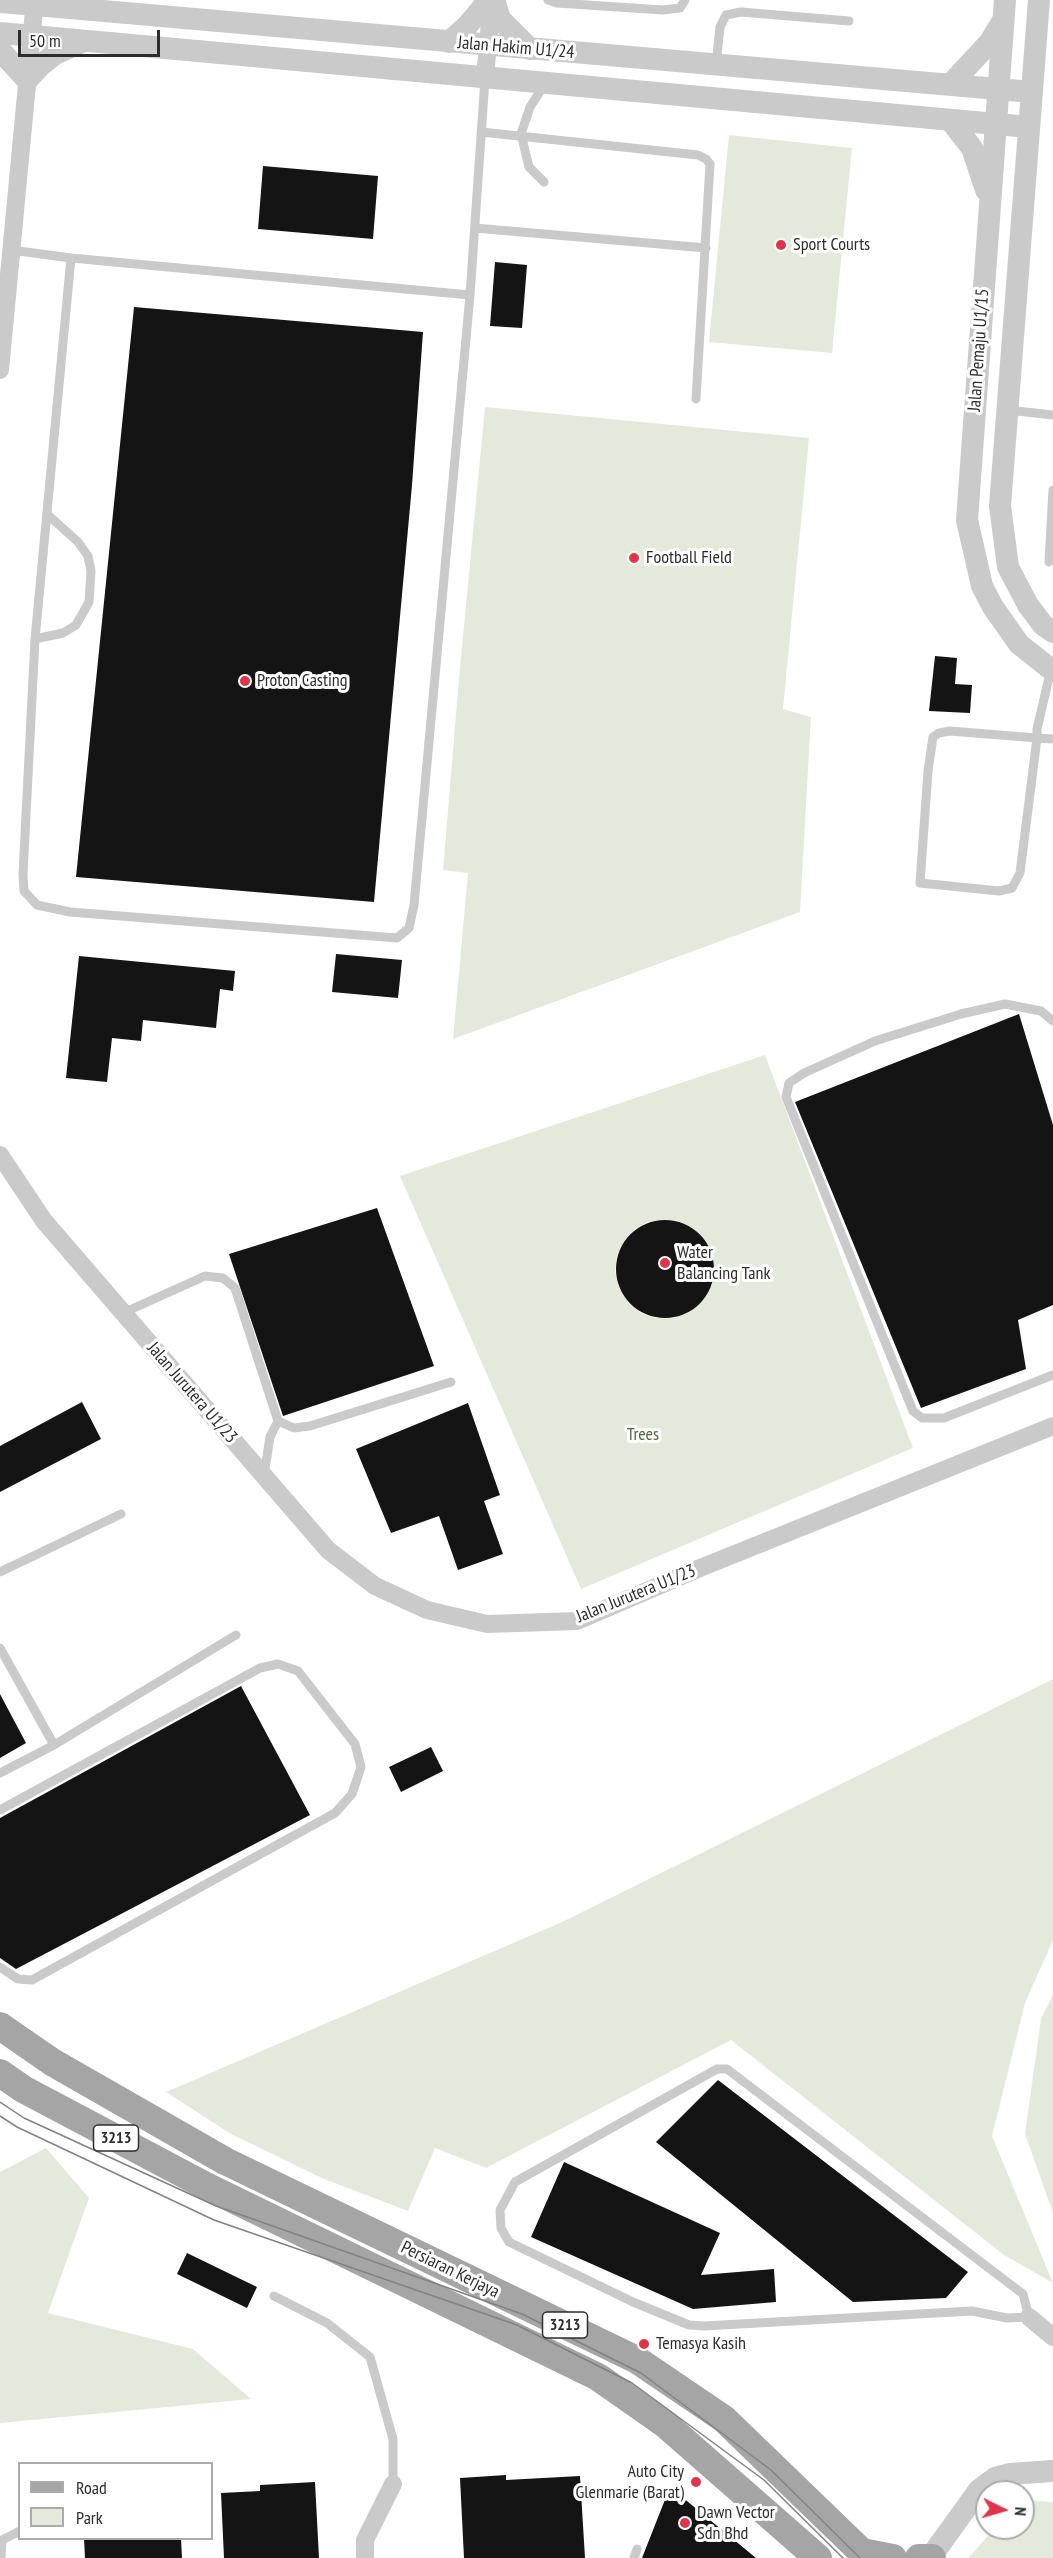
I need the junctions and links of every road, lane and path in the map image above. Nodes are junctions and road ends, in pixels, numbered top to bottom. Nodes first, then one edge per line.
1 (492, 0) edge
2 (548, 0) edge
3 (685, 0) edge
4 (1039, 0) edge
5 (0, 2) edge
6 (34, 3) edge
7 (76, 5) edge
8 (1004, 10) edge
9 (849, 21) dead end
10 (0, 33) edge
11 (32, 36) junction
12 (85, 40) junction
13 (449, 42) junction
14 (488, 45) junction
15 (530, 49) junction
16 (0, 50) edge
17 (717, 65) junction
18 (485, 77) junction
19 (27, 80) junction
20 (544, 84) junction
21 (950, 86) junction
22 (998, 90) junction
23 (1032, 92) junction
24 (950, 120) junction
25 (995, 124) junction
26 (1029, 127) junction
27 (482, 132) junction
28 (521, 134) junction
29 (544, 182) dead end
30 (990, 200) junction
31 (475, 228) junction
32 (706, 248) junction
33 (11, 250) junction
34 (71, 258) junction
35 (470, 295) junction
36 (0, 370) edge
37 (696, 399) dead end
38 (1008, 410) junction
39 (1053, 415) edge
40 (1053, 490) edge
41 (47, 514) junction
42 (1048, 562) dead end
43 (1053, 632) edge
44 (35, 639) junction
45 (1052, 670) edge
46 (1037, 738) junction
47 (1053, 739) edge
48 (1053, 1021) edge
49 (0, 1155) edge
50 (123, 1313) junction
51 (1053, 1375) edge
52 (451, 1382) dead end
53 (278, 1421) junction
54 (1053, 1426) edge
55 (264, 1475) junction
56 (121, 1514) dead end
57 (0, 1572) edge
58 (236, 1635) dead end
59 (0, 1648) edge
60 (54, 1745) junction
61 (0, 1773) edge
62 (0, 1810) edge
63 (0, 1967) edge
64 (0, 2026) edge
65 (0, 2073) edge
66 (274, 2296) dead end
67 (1029, 2317) junction
68 (1053, 2337) edge
69 (1053, 2472) edge
70 (393, 2484) joint
71 (18, 2532) edge
72 (865, 2555) edge
73 (1, 2558) edge
74 (365, 2558) edge
75 (818, 2558) edge
76 (893, 2558) edge
77 (928, 2558) edge

1 - 13 street
1 - 14 street
1 - 15 street
2 - 3 lane
4 - 23 street, Jalan Pemaju U1/15
5 - 6 street, Jalan Hakim U1/24
6 - 7 street, Jalan Hakim U1/24
6 - 11 street
7 - 13 street, Jalan Hakim U1/24
8 - 21 street
8 - 22 street, Jalan Pemaju U1/15
9 - 17 lane
10 - 11 street, Jalan Hakim U1/24
11 - 12 street, Jalan Hakim U1/24
11 - 19 street
12 - 18 street, Jalan Hakim U1/24
12 - 19 street
13 - 14 street, Jalan Hakim U1/24
14 - 15 street, Jalan Hakim U1/24
14 - 18 street
15 - 17 street, Jalan Hakim U1/24
16 - 19 street
17 - 21 street, Jalan Hakim U1/24
18 - 20 street, Jalan Hakim U1/24
18 - 27 lane
19 - 33 street
20 - 24 street, Jalan Hakim U1/24
20 - 28 lane
21 - 22 street, Jalan Hakim U1/24
22 - 23 street, Jalan Hakim U1/24
22 - 25 street, Jalan Pemaju U1/15
23 - 26 street, Jalan Pemaju U1/15
24 - 25 street, Jalan Hakim U1/24
24 - 30 street
25 - 26 street, Jalan Hakim U1/24
25 - 30 street, Jalan Pemaju U1/15
26 - 38 street, Jalan Pemaju U1/15
27 - 28 lane
27 - 31 lane
28 - 29 lane
28 - 32 lane
30 - 45 street, Jalan Pemaju U1/15
31 - 32 lane
31 - 35 lane
32 - 37 lane
33 - 34 lane
33 - 36 street
34 - 35 lane
34 - 41 lane
35 - 44 lane
38 - 39 lane
38 - 43 street, Jalan Pemaju U1/15
40 - 42 lane
41 - 44 lane
41 - 44 lane
45 - 46 lane
46 - 46 lane
46 - 47 lane
48 - 51 lane
49 - 50 street, Jalan Jurutera U1/23
50 - 53 lane
50 - 55 street, Jalan Jurutera U1/23
52 - 53 lane
53 - 55 lane
54 - 55 street, Jalan Jurutera U1/23
56 - 57 lane
58 - 60 lane
59 - 60 lane
60 - 61 lane
62 - 63 lane
64 - 72 main road, Persiaran Kerjaya / 3213
65 - 75 main road, Persiaran Kerjaya / 3213
66 - 70 lane
67 - 67 lane
67 - 68 street
69 - 77 street
70 - 74 street
71 - 73 lane
72 - 76 main road

